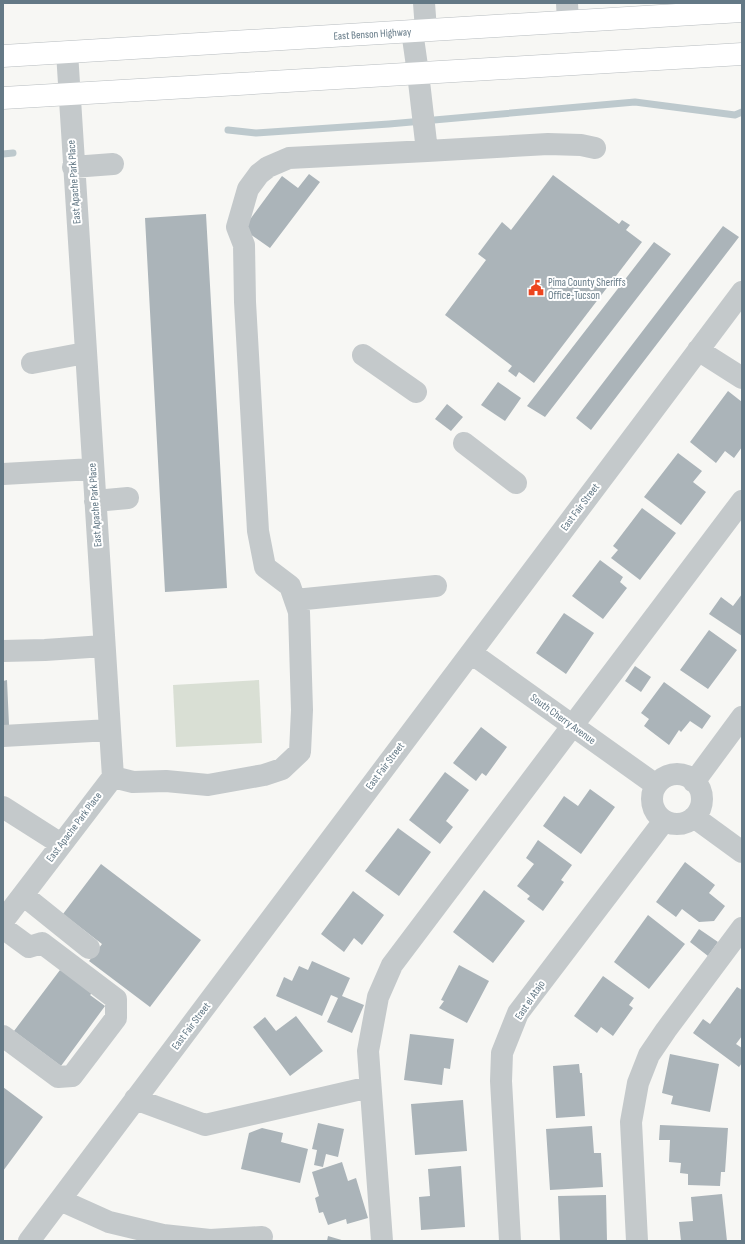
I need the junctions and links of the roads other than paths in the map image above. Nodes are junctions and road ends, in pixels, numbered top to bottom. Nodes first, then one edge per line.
1 (424, 3) edge
2 (742, 11) edge
3 (567, 12) edge
4 (419, 30) junction
5 (67, 52) junction
6 (742, 54) edge
7 (3, 56) edge
8 (418, 73) junction
9 (68, 94) junction
10 (3, 98) edge
11 (425, 131) junction
12 (594, 148) dead end
13 (113, 164) dead end
14 (73, 166) junction
15 (742, 292) edge
16 (698, 350) junction
17 (85, 353) junction
18 (363, 355) dead end
19 (32, 363) dead end
20 (742, 378) edge
21 (416, 392) dead end
22 (464, 443) dead end
23 (93, 469) junction
24 (3, 474) edge
25 (516, 483) dead end
26 (128, 498) dead end
27 (95, 501) junction
28 (742, 501) edge
29 (436, 586) dead end
30 (295, 600) junction
31 (104, 646) junction
32 (3, 651) edge
33 (471, 653) junction
34 (742, 717) edge
35 (573, 726) junction
36 (110, 730) junction
37 (3, 736) edge
38 (113, 777) junction
39 (694, 782) junction
40 (656, 785) junction
41 (3, 807) edge
42 (694, 816) junction
43 (664, 821) junction
44 (62, 844) junction
45 (742, 852) edge
46 (23, 895) junction
47 (3, 921) edge
48 (3, 928) edge
49 (742, 928) edge
50 (89, 948) dead end
51 (3, 1036) edge
52 (370, 1087) junction
53 (135, 1099) junction
54 (60, 1200) junction
55 (262, 1237) dead end
56 (29, 1241) edge
57 (382, 1241) edge
58 (510, 1241) edge
59 (637, 1241) edge

1 - 4 street
2 - 3 main road, East Benson Highway
3 - 4 main road, East Benson Highway
4 - 5 main road, East Benson Highway
4 - 8 street
5 - 7 main road, East Benson Highway
5 - 9 street, East Apache Park Place
6 - 8 main road
8 - 9 main road
8 - 11 street
9 - 10 main road
9 - 14 street, East Apache Park Place
11 - 12 street
11 - 30 street
13 - 14 street
14 - 17 street, East Apache Park Place
15 - 16 street, East Fair Street
16 - 20 street
16 - 33 street, East Fair Street
17 - 19 street
17 - 23 street, East Apache Park Place
18 - 21 street
22 - 25 street
23 - 24 street
23 - 27 street, East Apache Park Place
26 - 27 street
27 - 31 street, East Apache Park Place
28 - 35 street
29 - 30 street
30 - 38 street
31 - 32 street
31 - 36 street, East Apache Park Place
33 - 35 street, South Cherry Avenue
33 - 53 street, East Fair Street
34 - 39 street
35 - 40 street, South Cherry Avenue
35 - 52 street
36 - 37 street
36 - 38 street, East Apache Park Place
38 - 44 street, East Apache Park Place
39 - 40 street
39 - 42 street
40 - 43 street
41 - 44 street
42 - 43 street
42 - 45 street
43 - 58 street, East el Atajo
44 - 46 street, East Apache Park Place
46 - 47 street, East Apache Park Place
46 - 50 street
48 - 51 street
49 - 59 street
52 - 53 street
52 - 57 street
53 - 54 street, East Fair Street
54 - 55 street
54 - 56 street, East Fair Street

